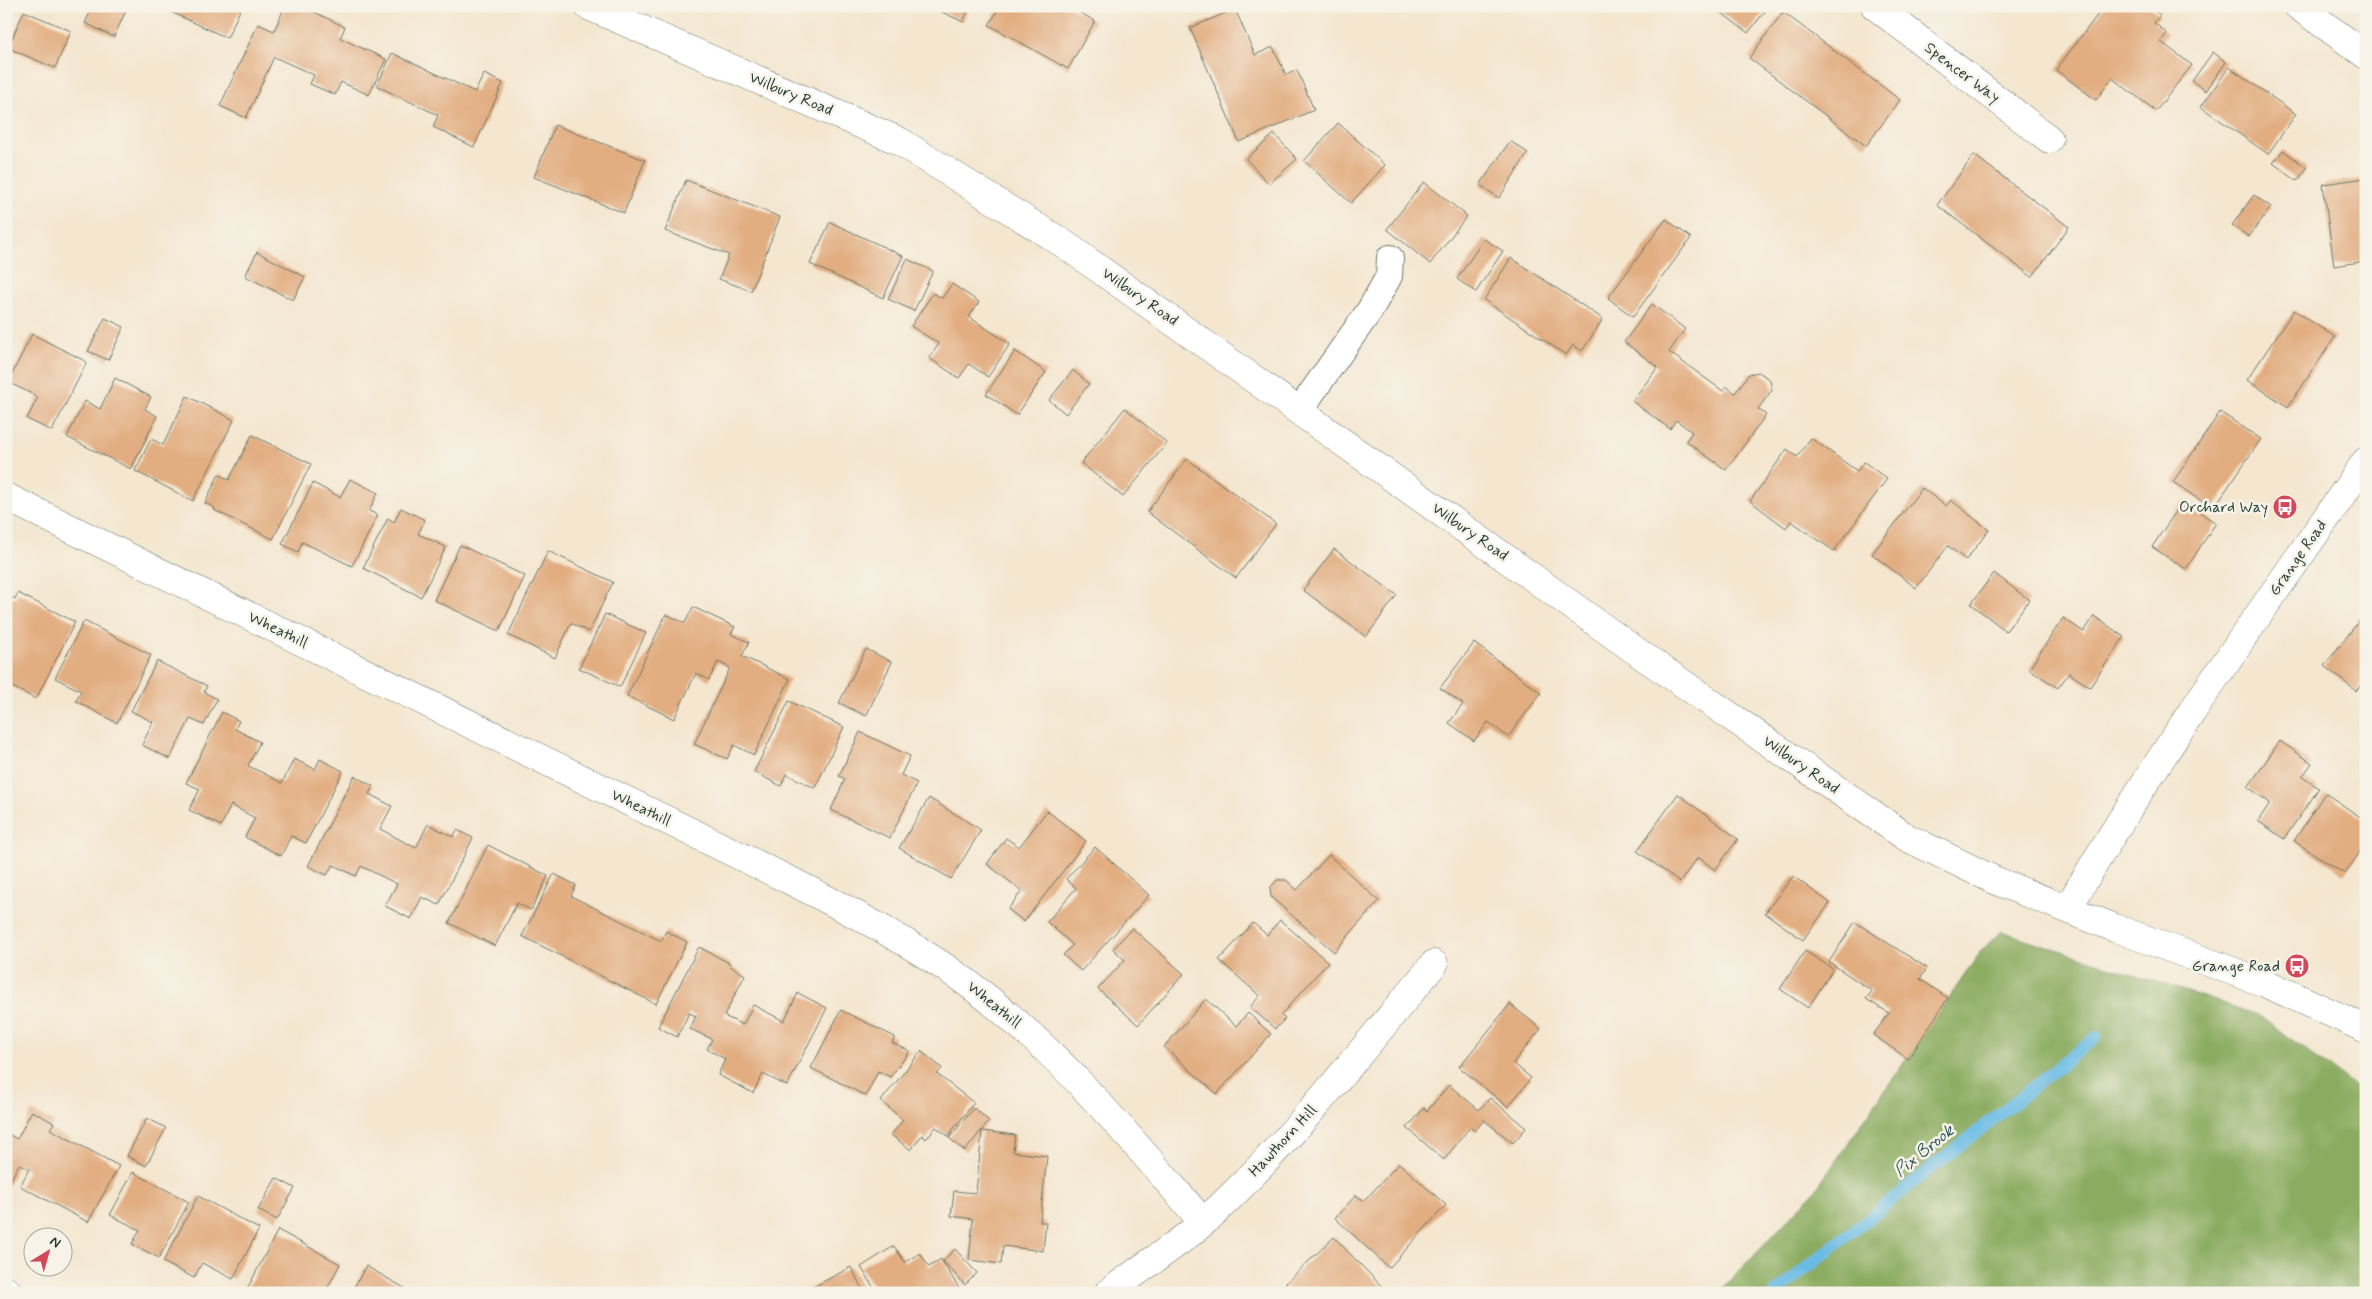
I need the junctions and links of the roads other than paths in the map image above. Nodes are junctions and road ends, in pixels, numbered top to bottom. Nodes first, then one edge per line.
1 (588, 6) edge
2 (1875, 6) edge
3 (2298, 6) edge
4 (2366, 55) edge
5 (2048, 139) dead end
6 (1390, 258) dead end
7 (1299, 411) junction
8 (2366, 461) edge
9 (6, 497) edge
10 (2068, 908) junction
11 (1434, 964) dead end
12 (2366, 1029) edge
13 (1203, 1222) junction
14 (1108, 1293) edge

1 - 7 street, Wilbury Road
2 - 5 street, Spencer Way
3 - 4 street
6 - 7 lane
7 - 10 street, Wilbury Road
8 - 10 street, Grange Road
9 - 13 street, Wheathill
10 - 12 street, Wilbury Road
11 - 13 street, Hawthorn Hill
13 - 14 street, Hawthorn Hill

